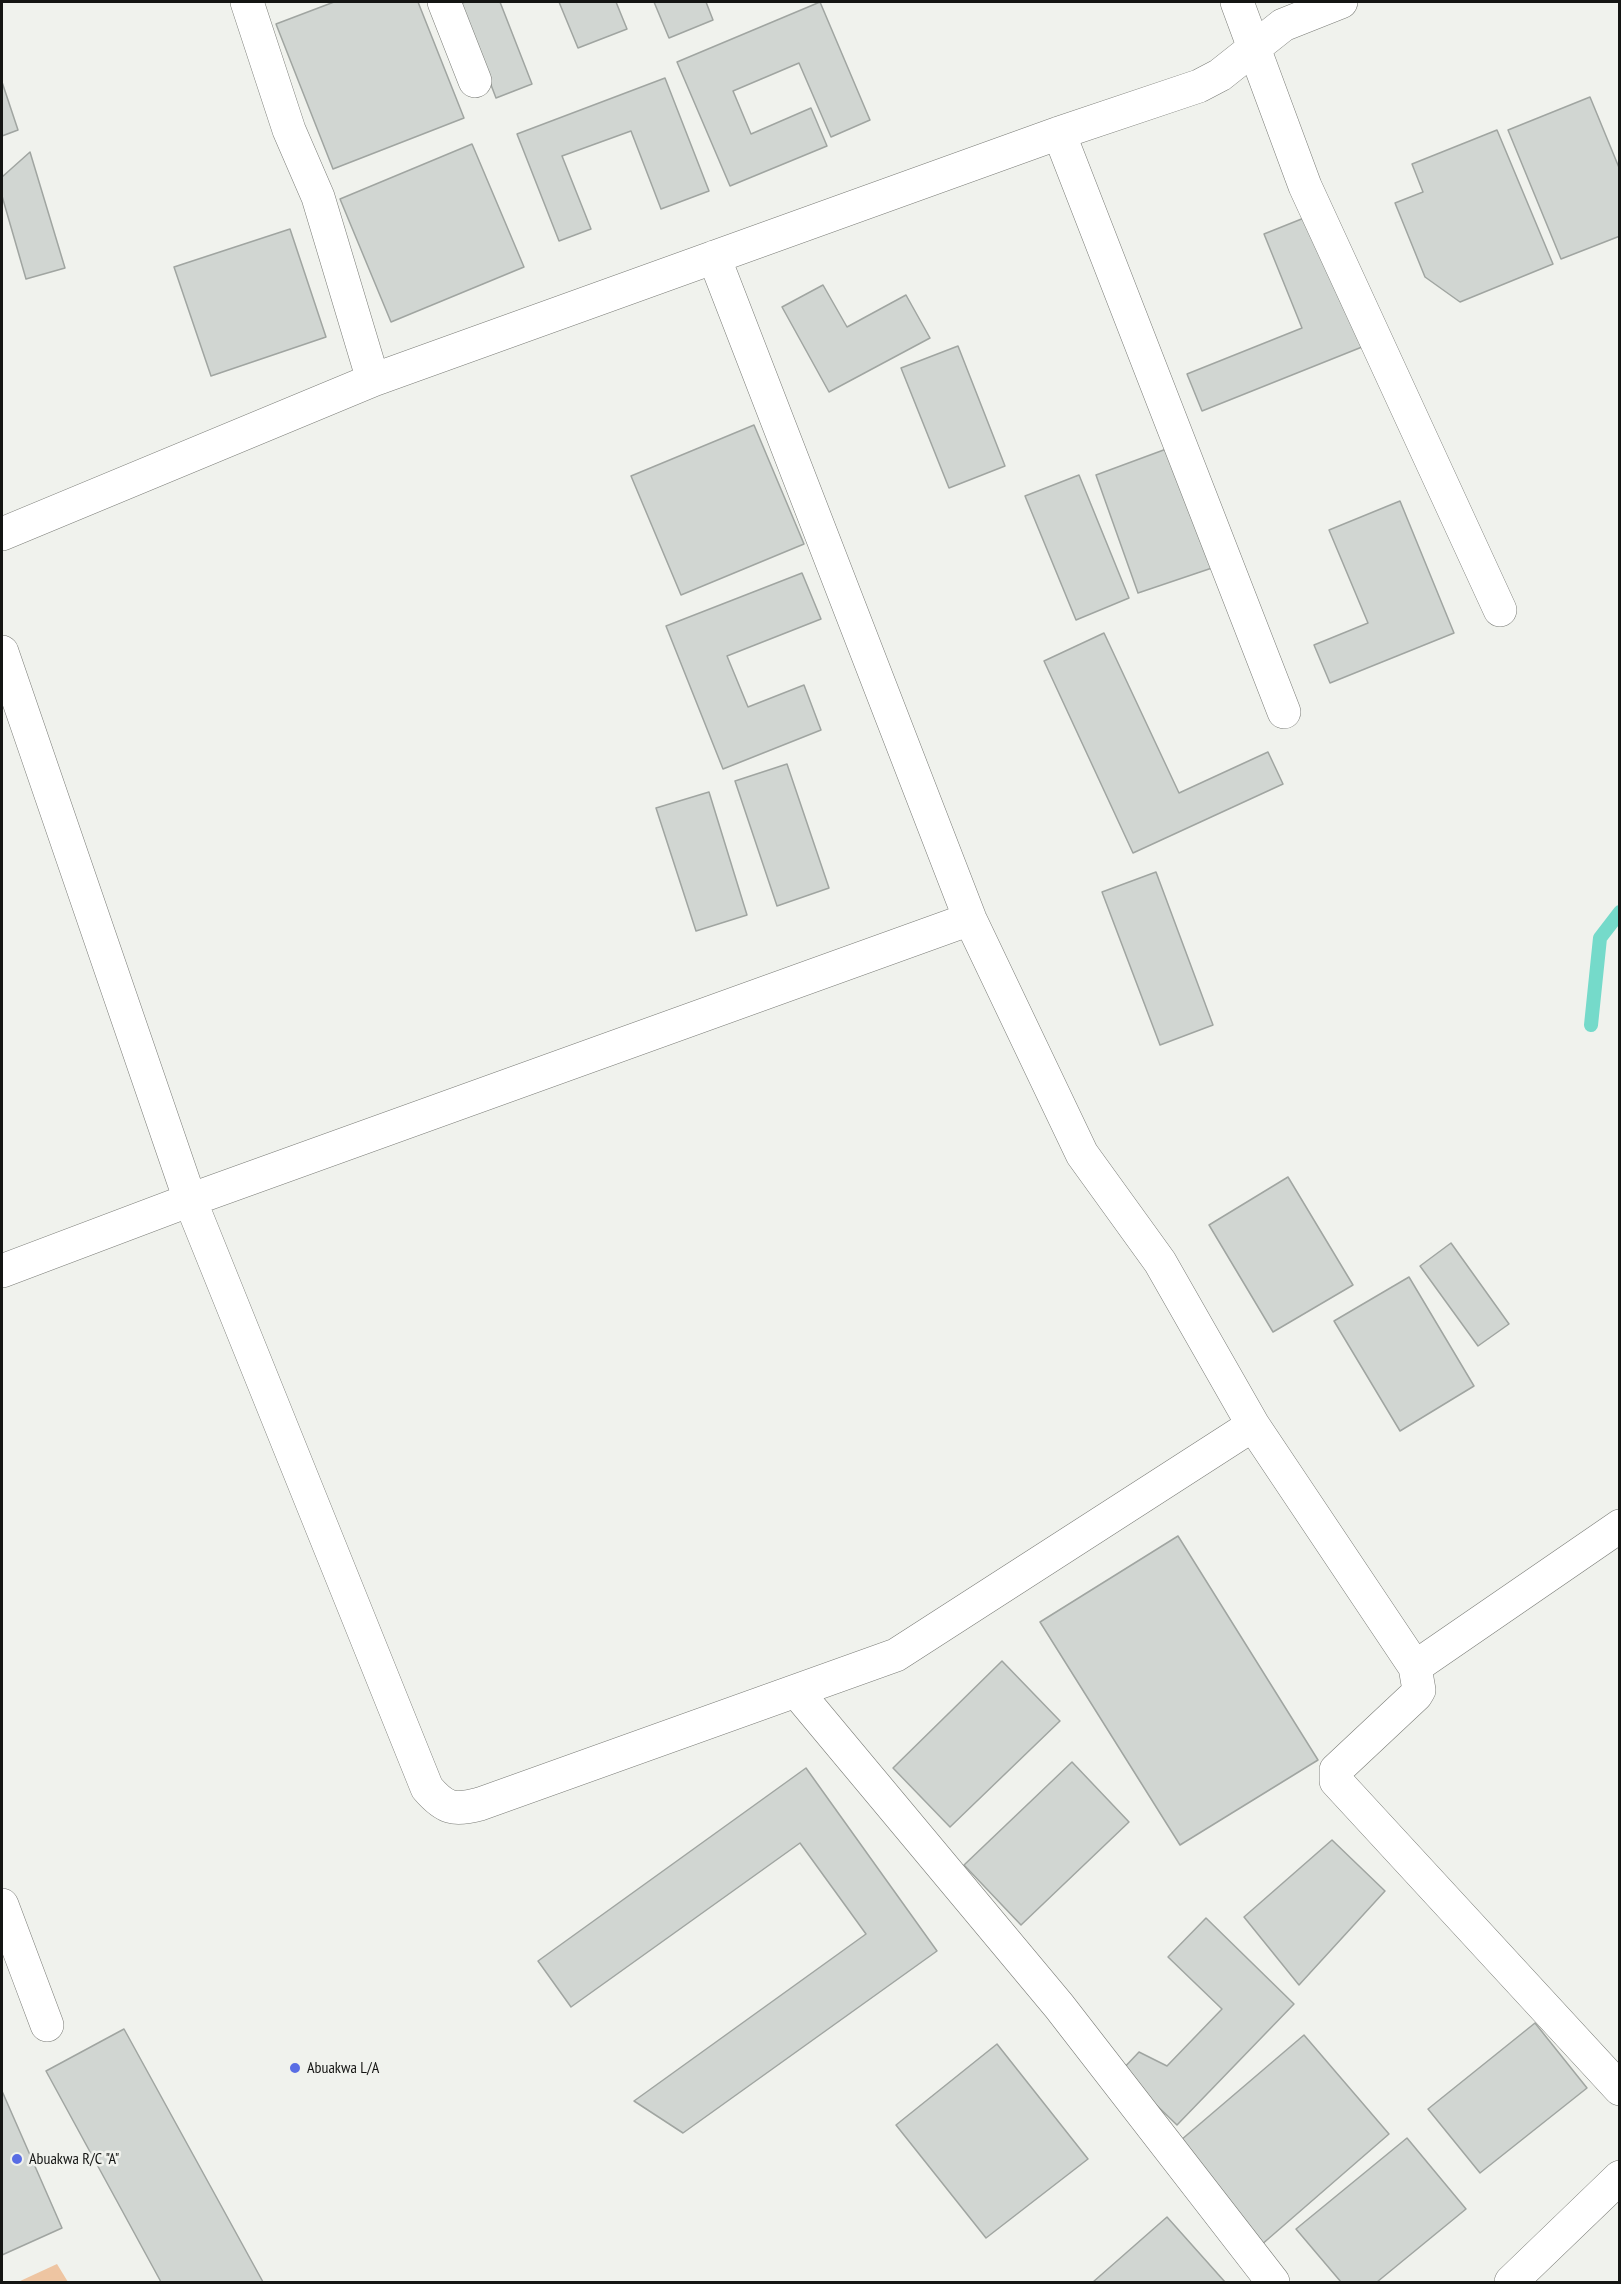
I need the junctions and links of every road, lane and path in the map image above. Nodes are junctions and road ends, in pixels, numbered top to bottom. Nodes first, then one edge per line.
1 (247, 2) edge
2 (444, 2) edge
3 (1237, 2) edge
4 (1341, 2) edge
5 (1253, 47) junction
6 (475, 81) dead end
7 (1059, 134) junction
8 (714, 257) junction
9 (372, 380) junction
10 (2, 534) edge
11 (1500, 610) dead end
12 (2, 652) edge
13 (1284, 712) dead end
14 (970, 919) junction
15 (190, 1200) junction
16 (2, 1271) edge
17 (1252, 1425) junction
18 (1620, 1526) edge
19 (1416, 1667) junction
20 (797, 1692) junction
21 (2, 1905) edge
22 (46, 2025) dead end
23 (1620, 2089) edge
24 (1620, 2177) edge
25 (1273, 2283) edge
26 (1511, 2283) edge

1 - 9 street
2 - 6 street
3 - 5 street
4 - 5 street
5 - 7 street
5 - 11 street
7 - 8 street
7 - 13 street
8 - 9 street
8 - 14 street
9 - 10 street
12 - 15 street
14 - 15 street
14 - 17 street
15 - 16 street
15 - 20 street
17 - 19 street
17 - 20 street
18 - 19 street
19 - 23 street
20 - 25 street
21 - 22 street
24 - 26 street

